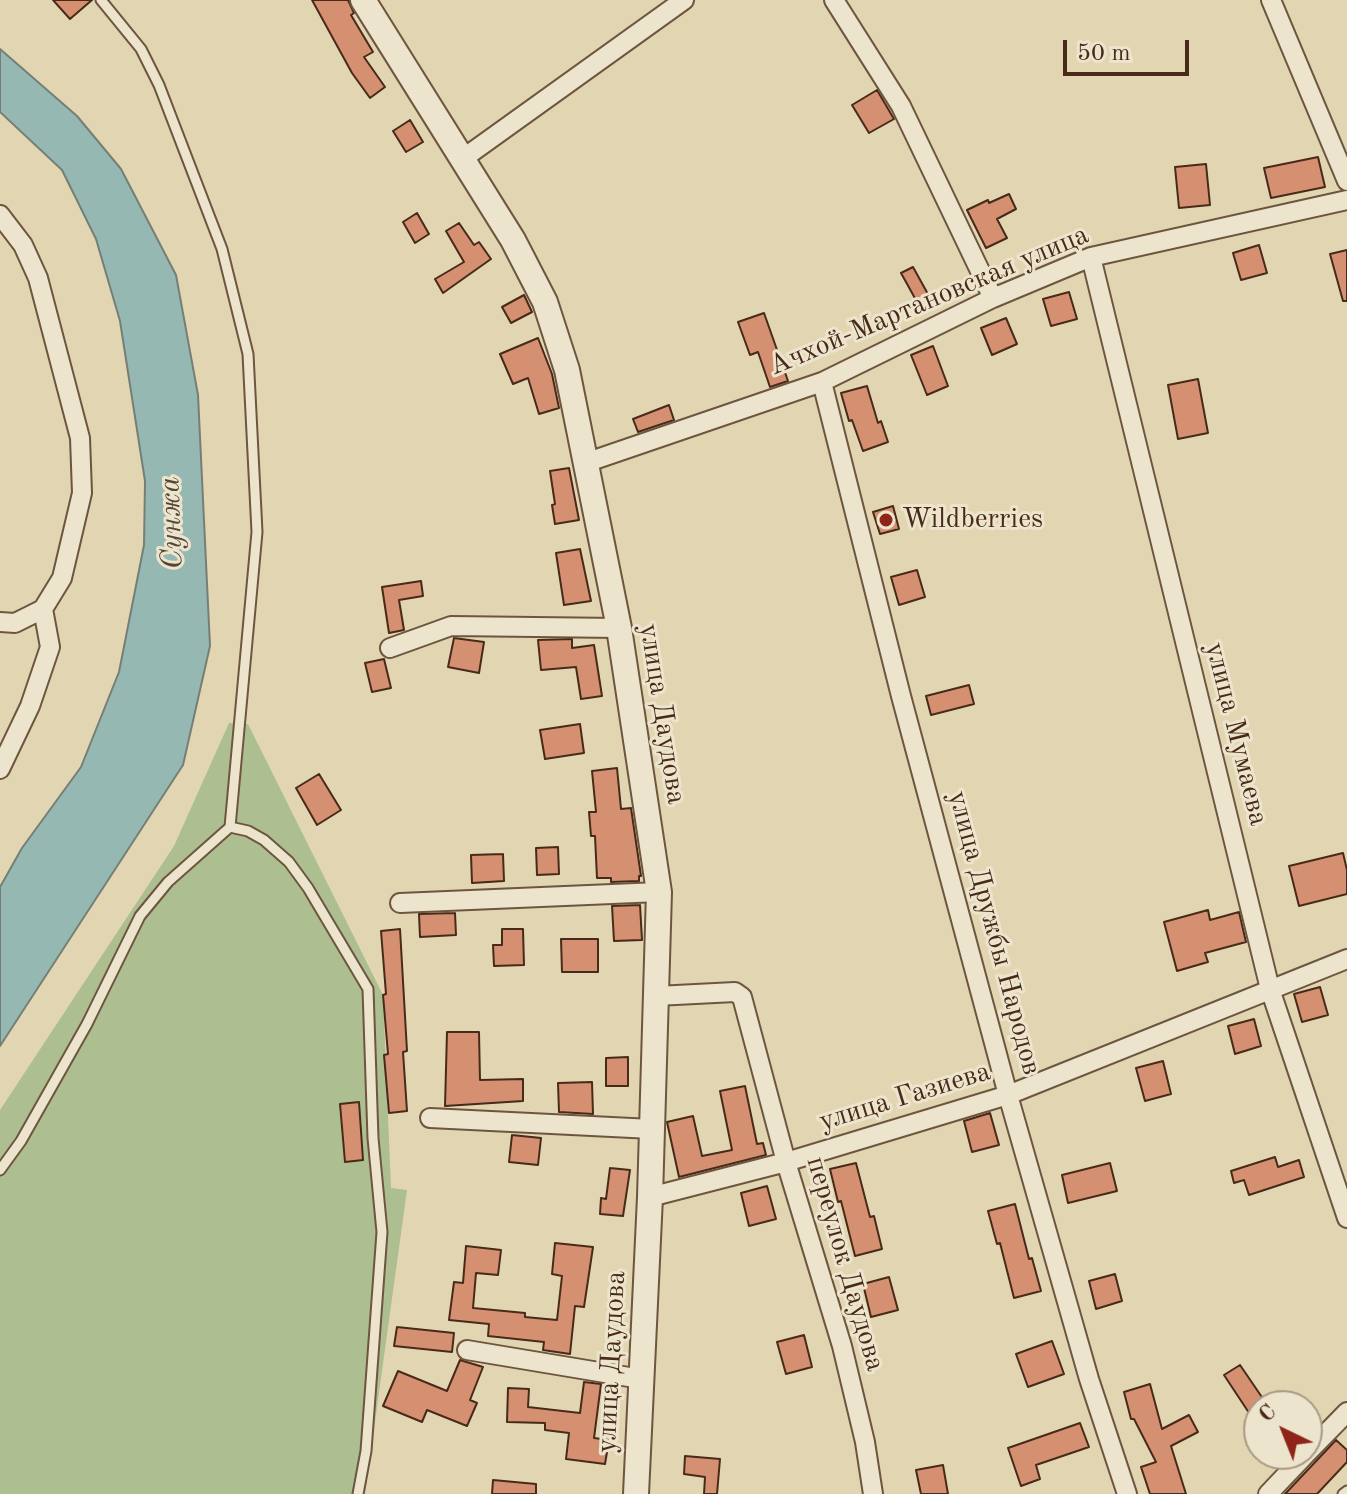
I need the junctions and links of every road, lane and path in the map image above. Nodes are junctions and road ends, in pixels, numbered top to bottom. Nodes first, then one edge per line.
1 (101, 0) edge
2 (363, 0) edge
3 (684, 0) edge
4 (834, 0) edge
5 (1271, 0) edge
6 (461, 160) junction
7 (1347, 181) edge
8 (1347, 200) edge
9 (0, 215) edge
10 (1091, 257) junction
11 (993, 298) junction
12 (822, 382) junction
13 (585, 463) junction
14 (43, 609) junction
15 (0, 622) edge
16 (619, 628) junction
17 (390, 648) dead end
18 (0, 769) edge
19 (230, 827) junction
20 (659, 892) junction
21 (400, 903) dead end
22 (1347, 959) edge
23 (1270, 989) junction
24 (656, 996) junction
25 (1008, 1095) junction
26 (430, 1118) dead end
27 (652, 1129) junction
28 (786, 1162) junction
29 (0, 1170) edge
30 (650, 1197) junction
31 (1347, 1218) edge
32 (467, 1350) dead end
33 (641, 1379) junction
34 (1347, 1412) edge
35 (1323, 1437) edge
36 (1291, 1470) edge
37 (358, 1494) edge
38 (636, 1494) edge
39 (873, 1494) edge
40 (1127, 1494) edge
41 (1268, 1494) edge

1 - 19 lane
2 - 6 street, улица Даудова
3 - 6 street
4 - 11 street
5 - 7 street
6 - 13 street, улица Даудова
8 - 10 street, Ачхой-Мартановская улица
9 - 14 street
10 - 11 street, Ачхой-Мартановская улица
10 - 23 street, улица Мумаева
11 - 12 street, Ачхой-Мартановская улица
12 - 13 street, Ачхой-Мартановская улица
12 - 25 street, улица Дружбы Народов
13 - 16 street, улица Даудова
14 - 15 street
14 - 18 street
16 - 17 street
16 - 20 street, улица Даудова
19 - 29 lane
19 - 37 lane
20 - 21 street
20 - 24 street, улица Даудова
22 - 23 street, улица Газиева
23 - 25 street, улица Газиева
23 - 31 street, улица Мумаева
24 - 27 street, улица Даудова
24 - 28 street, переулок Даудова
25 - 28 street, улица Газиева
25 - 40 street, улица Дружбы Народов
26 - 27 street
27 - 30 street, улица Даудова
28 - 30 street, улица Газиева
28 - 39 street, переулок Даудова
30 - 33 street, улица Даудова
32 - 33 street
33 - 38 street, улица Даудова
34 - 35 street
36 - 41 street

